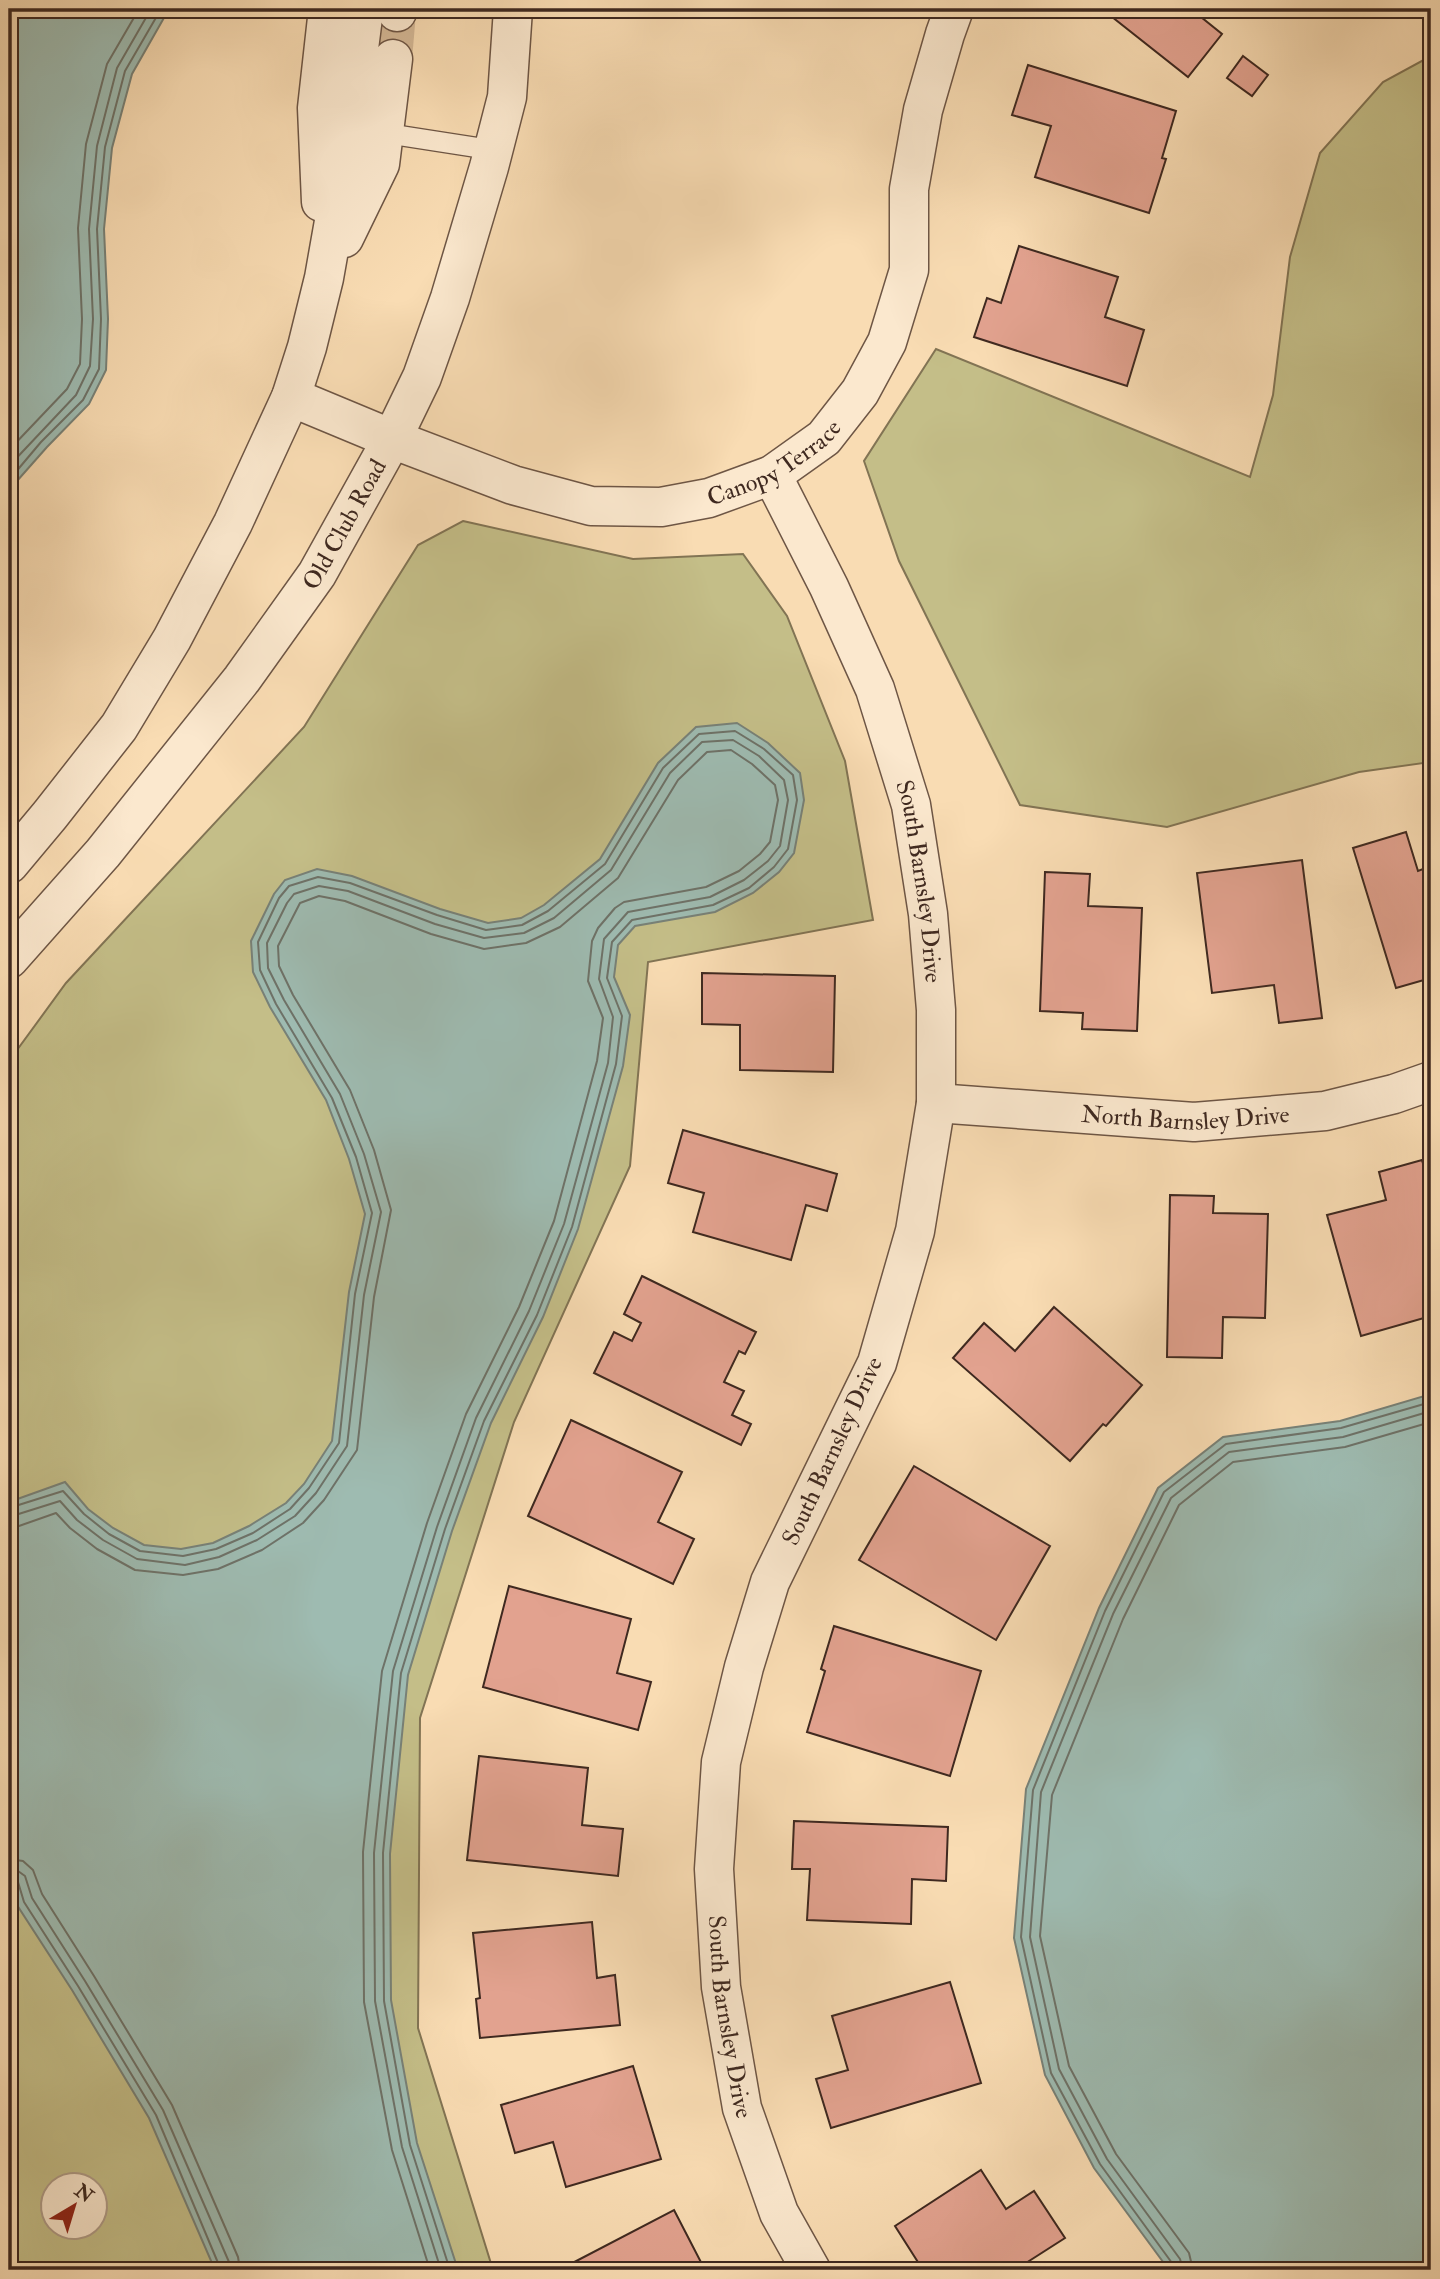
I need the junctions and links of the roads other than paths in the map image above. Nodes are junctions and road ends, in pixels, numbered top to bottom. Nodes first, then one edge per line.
1 (328, 9) edge
2 (513, 9) edge
3 (954, 9) edge
4 (386, 10) edge
5 (393, 59) tunnel mouth
6 (366, 131) junction
7 (493, 150) junction
8 (324, 278) junction
9 (291, 397) junction
10 (393, 439) junction
11 (772, 475) junction
12 (9, 864) edge
13 (9, 959) edge
14 (1431, 1081) edge
15 (936, 1103) junction
16 (811, 2270) edge

1 - 8 street
2 - 7 street, Old Club Road
3 - 11 street, Canopy Terrace
4 - 6 street
5 - 6 street
6 - 7 lane
6 - 8 street
7 - 10 street, Old Club Road
8 - 9 street
9 - 10 street, Canopy Terrace
9 - 12 street
10 - 11 street, Canopy Terrace
10 - 13 street, Old Club Road
11 - 15 street, South Barnsley Drive
14 - 15 street, North Barnsley Drive
15 - 16 street, South Barnsley Drive

